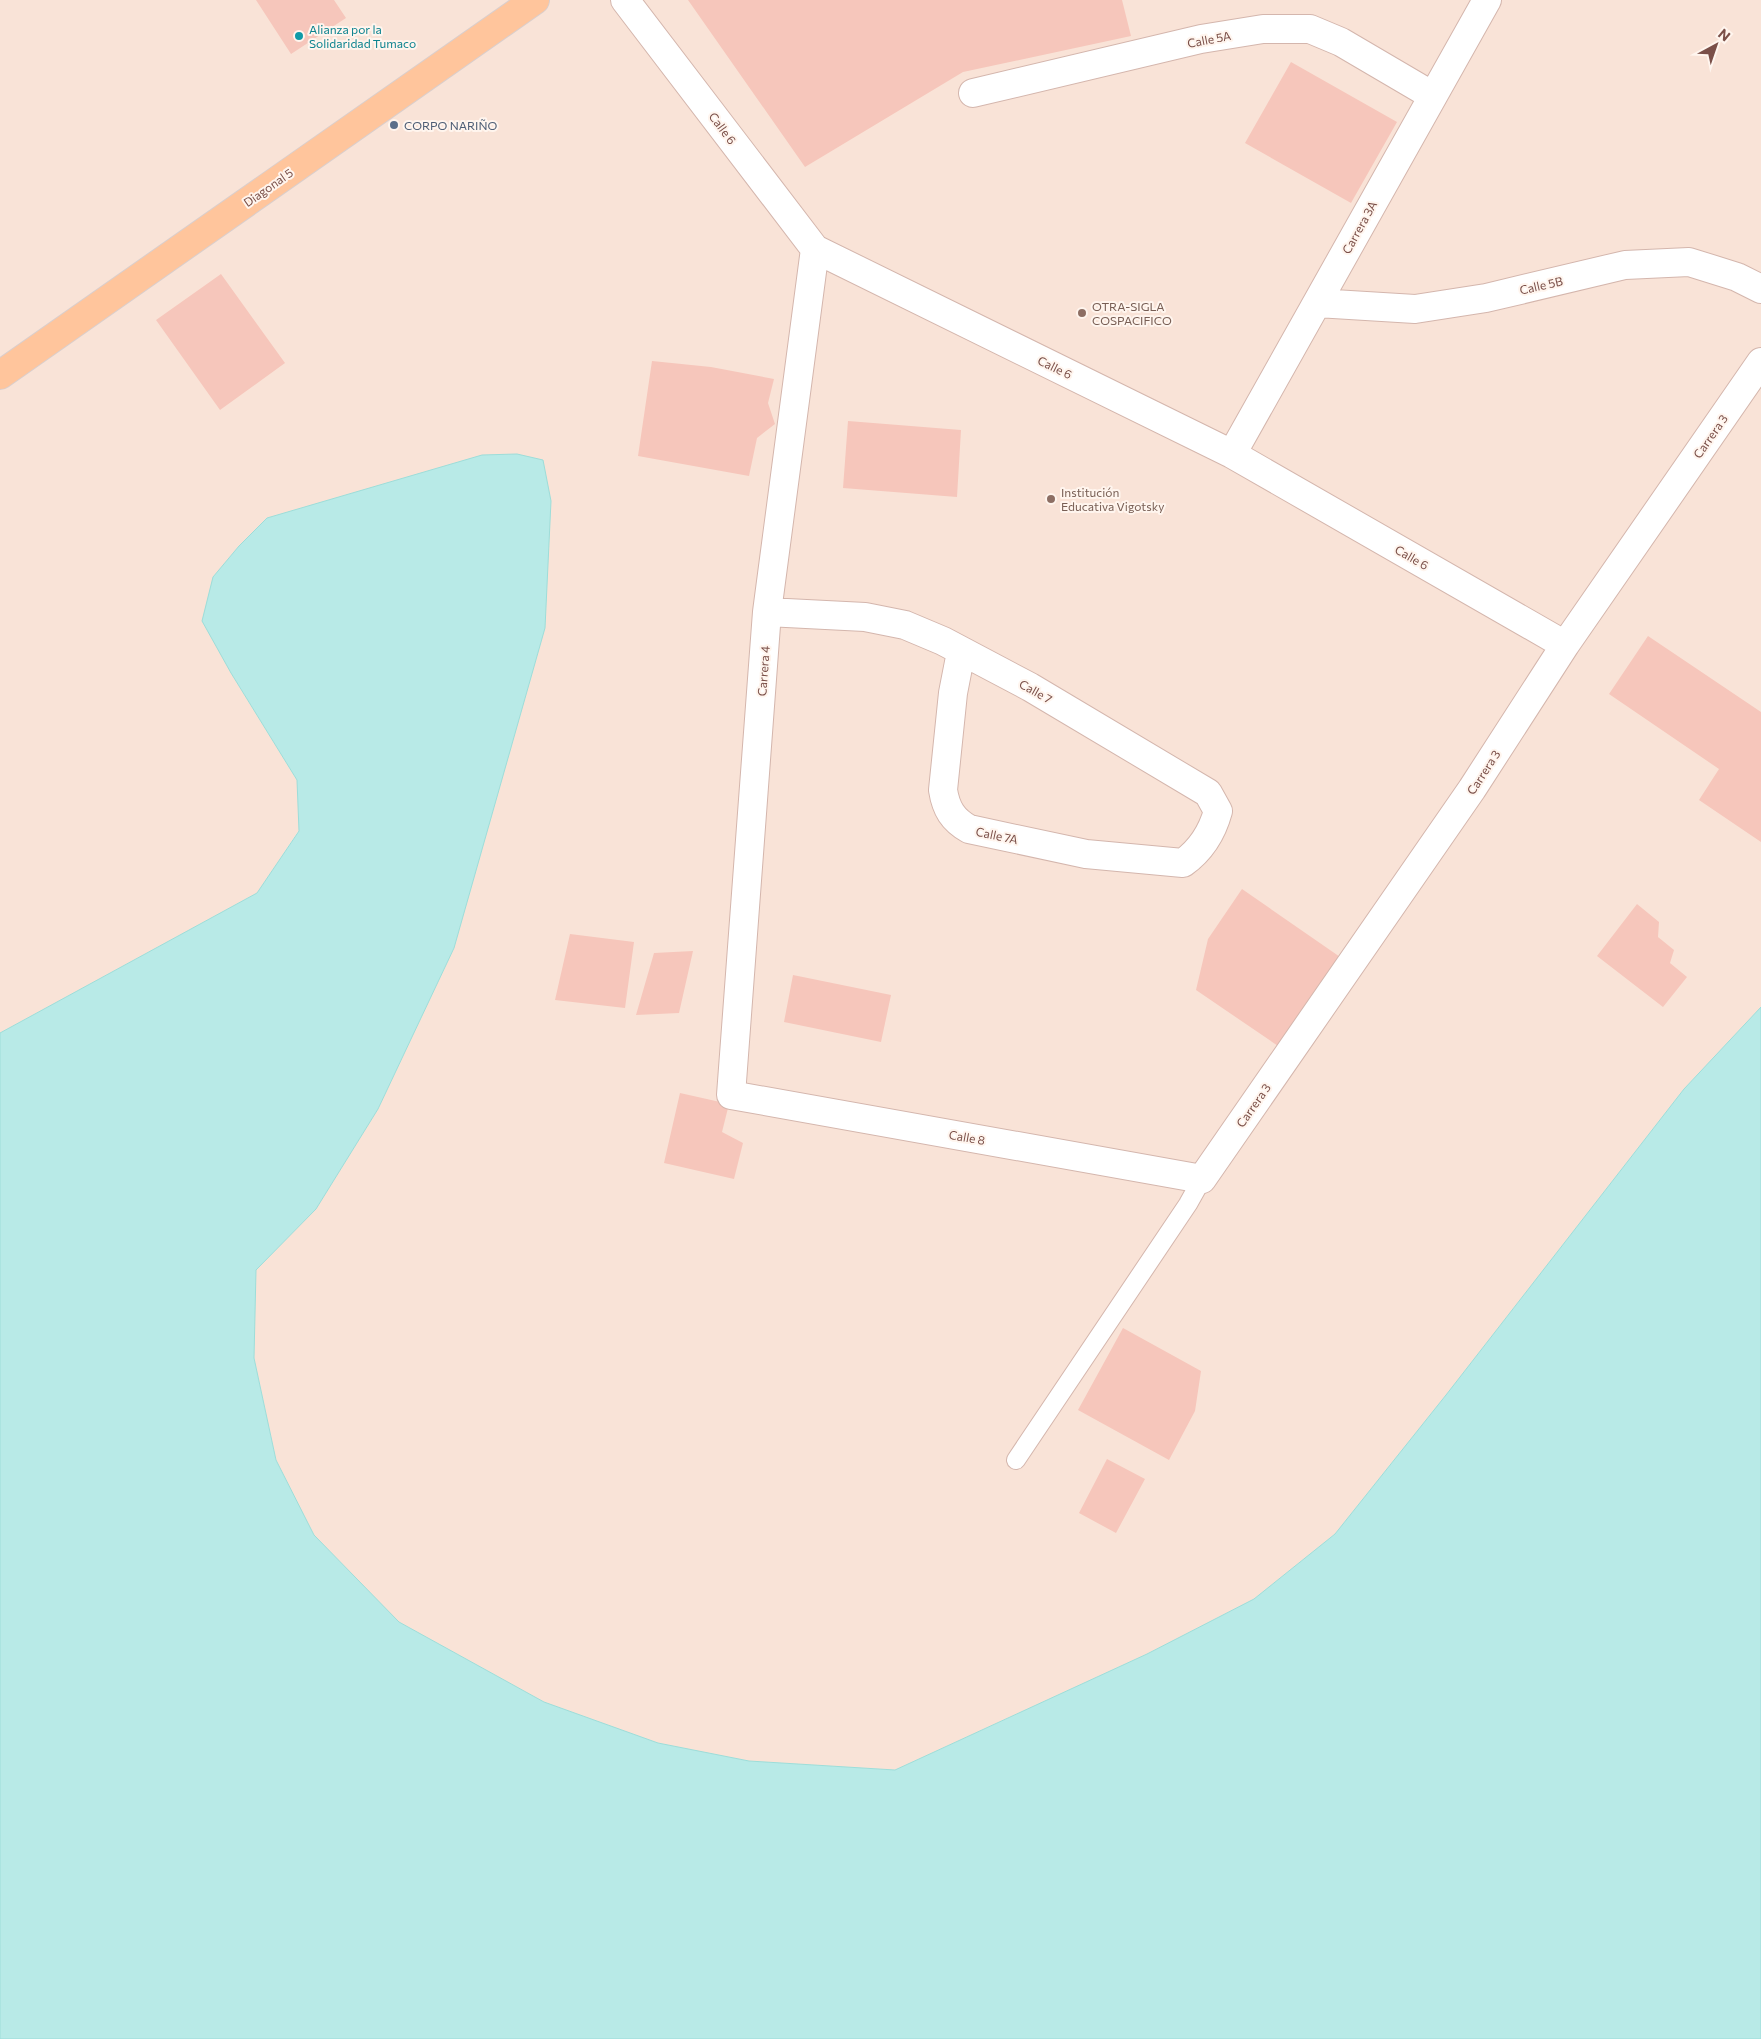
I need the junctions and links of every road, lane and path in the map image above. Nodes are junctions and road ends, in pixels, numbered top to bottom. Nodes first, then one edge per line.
1 (535, 0) edge
2 (625, 0) edge
3 (1487, 0) edge
4 (973, 93) dead end
5 (1433, 96) junction
6 (815, 249) junction
7 (1761, 289) edge
8 (1317, 303) junction
9 (1761, 362) edge
10 (0, 375) edge
11 (1232, 454) junction
12 (768, 612) junction
13 (1564, 644) junction
14 (961, 652) junction
15 (1183, 863) joint
16 (732, 1095) joint
17 (1202, 1179) junction
18 (1016, 1460) dead end

1 - 10 main road, Diagonal 5
2 - 6 street, Calle 6
3 - 5 street, Carrera 3A
4 - 5 street, Calle 5A
5 - 8 street, Carrera 3A
6 - 11 street, Calle 6
6 - 12 street, Carrera 4
7 - 8 street, Calle 5B
8 - 11 street, Carrera 3A
9 - 13 street, Carrera 3
11 - 13 street, Calle 6
12 - 14 street, Calle 7
12 - 16 street, Carrera 4
13 - 17 street, Carrera 3
14 - 15 street, Calle 7
14 - 15 street, Calle 7A
16 - 17 street, Calle 8
17 - 18 lane

